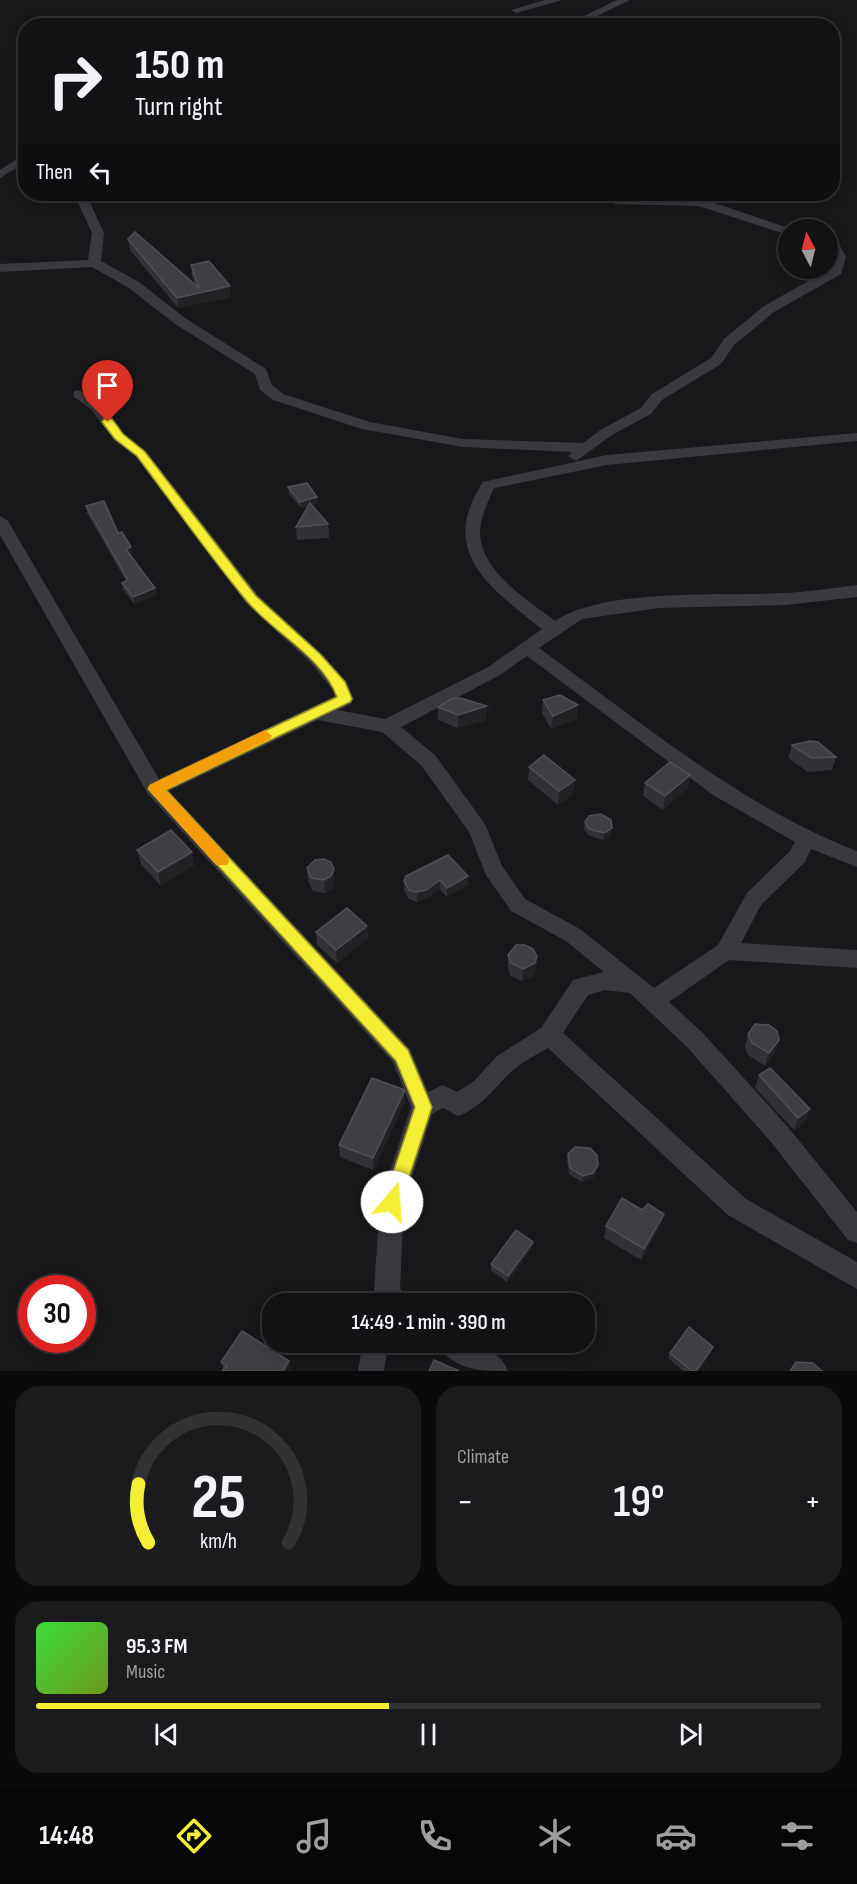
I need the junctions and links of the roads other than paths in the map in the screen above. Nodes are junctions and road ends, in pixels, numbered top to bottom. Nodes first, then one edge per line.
1 (557, 0) edge
2 (625, 0) edge
3 (604, 9) junction
4 (516, 10) dead end
5 (584, 18) edge
6 (604, 18) edge
7 (18, 162) edge
8 (0, 175) edge
9 (84, 201) edge
10 (690, 201) edge
11 (778, 227) edge
12 (94, 262) junction
13 (0, 268) edge
14 (822, 279) edge
15 (79, 394) dead end
16 (857, 437) edge
17 (583, 448) junction
18 (562, 470) junction
19 (0, 521) edge
20 (857, 591) edge
21 (554, 629) junction
22 (528, 649) junction
23 (313, 712) junction
24 (387, 726) junction
25 (155, 789) junction
26 (806, 839) junction
27 (857, 859) edge
28 (726, 951) junction
29 (857, 959) edge
30 (635, 984) junction
31 (653, 1001) junction
32 (549, 1035) junction
33 (423, 1107) junction
34 (857, 1231) edge
35 (857, 1276) edge
36 (389, 1293) edge
37 (374, 1353) edge
38 (467, 1353) edge
39 (371, 1371) edge
40 (495, 1371) edge

1 - 4 street
2 - 3 street
3 - 5 street
3 - 6 street
7 - 8 street
9 - 12 street
10 - 11 street
12 - 13 street
12 - 17 street
14 - 17 street
15 - 23 street
16 - 18 street
17 - 18 street
18 - 21 street
19 - 25 street
20 - 21 street
21 - 22 street
22 - 24 street
22 - 26 street
23 - 24 street
23 - 25 street
24 - 30 street
25 - 33 street
26 - 27 street
26 - 28 street
28 - 29 street
28 - 31 street
30 - 31 street
30 - 32 street
31 - 34 street
32 - 33 street
32 - 35 street
33 - 36 street
37 - 39 street
38 - 40 street

